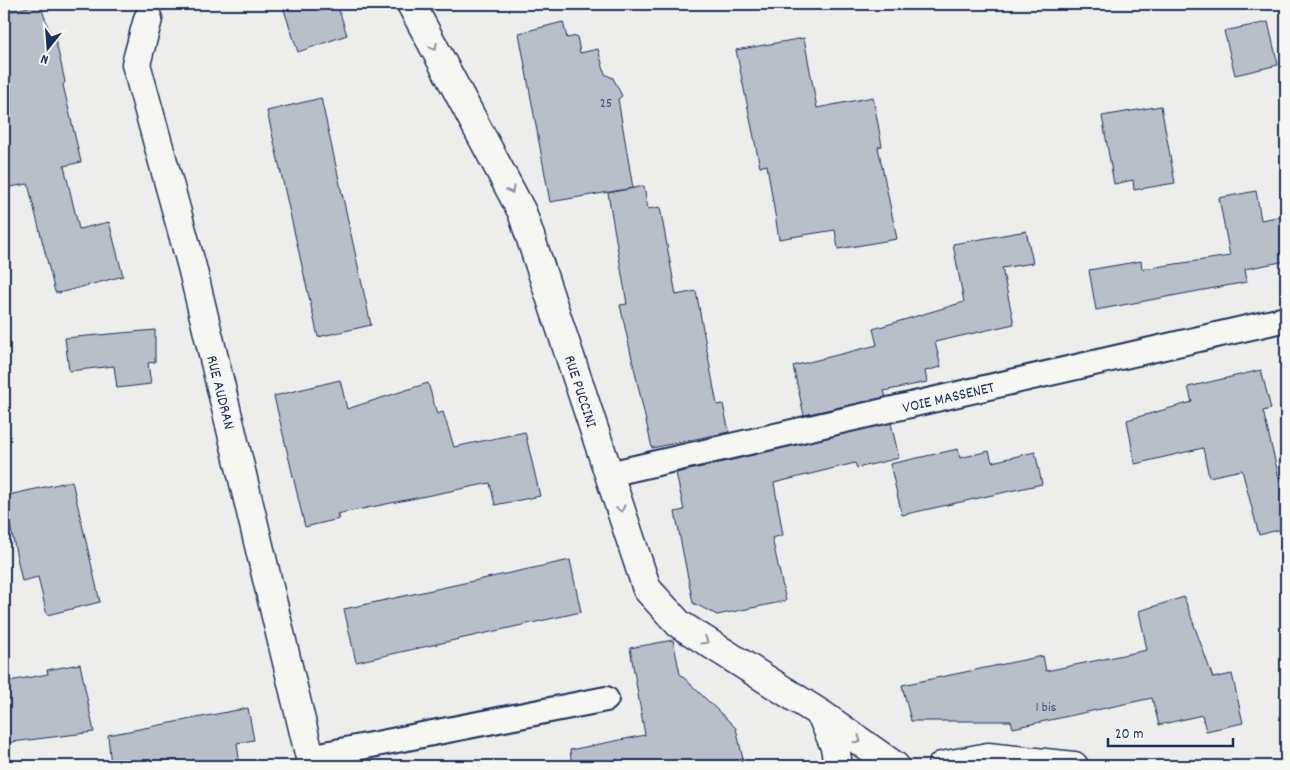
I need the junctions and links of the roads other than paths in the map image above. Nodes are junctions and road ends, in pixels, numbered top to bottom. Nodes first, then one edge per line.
1 (411, 4) edge
2 (148, 19) dead end
3 (1286, 319) edge
4 (609, 474) junction
5 (606, 699) dead end
6 (822, 714) junction
7 (311, 762) edge
8 (838, 766) edge
9 (895, 766) edge
10 (942, 766) edge
11 (1074, 766) edge

1 -> 4 street, RUE PUCCINI
2 - 7 street, RUE AUDRAN
3 - 4 lane, VOIE MASSENET
4 -> 6 street, RUE PUCCINI
5 - 7 lane
6 - 8 street
6 -> 9 street, RUE PUCCINI
10 - 11 street

